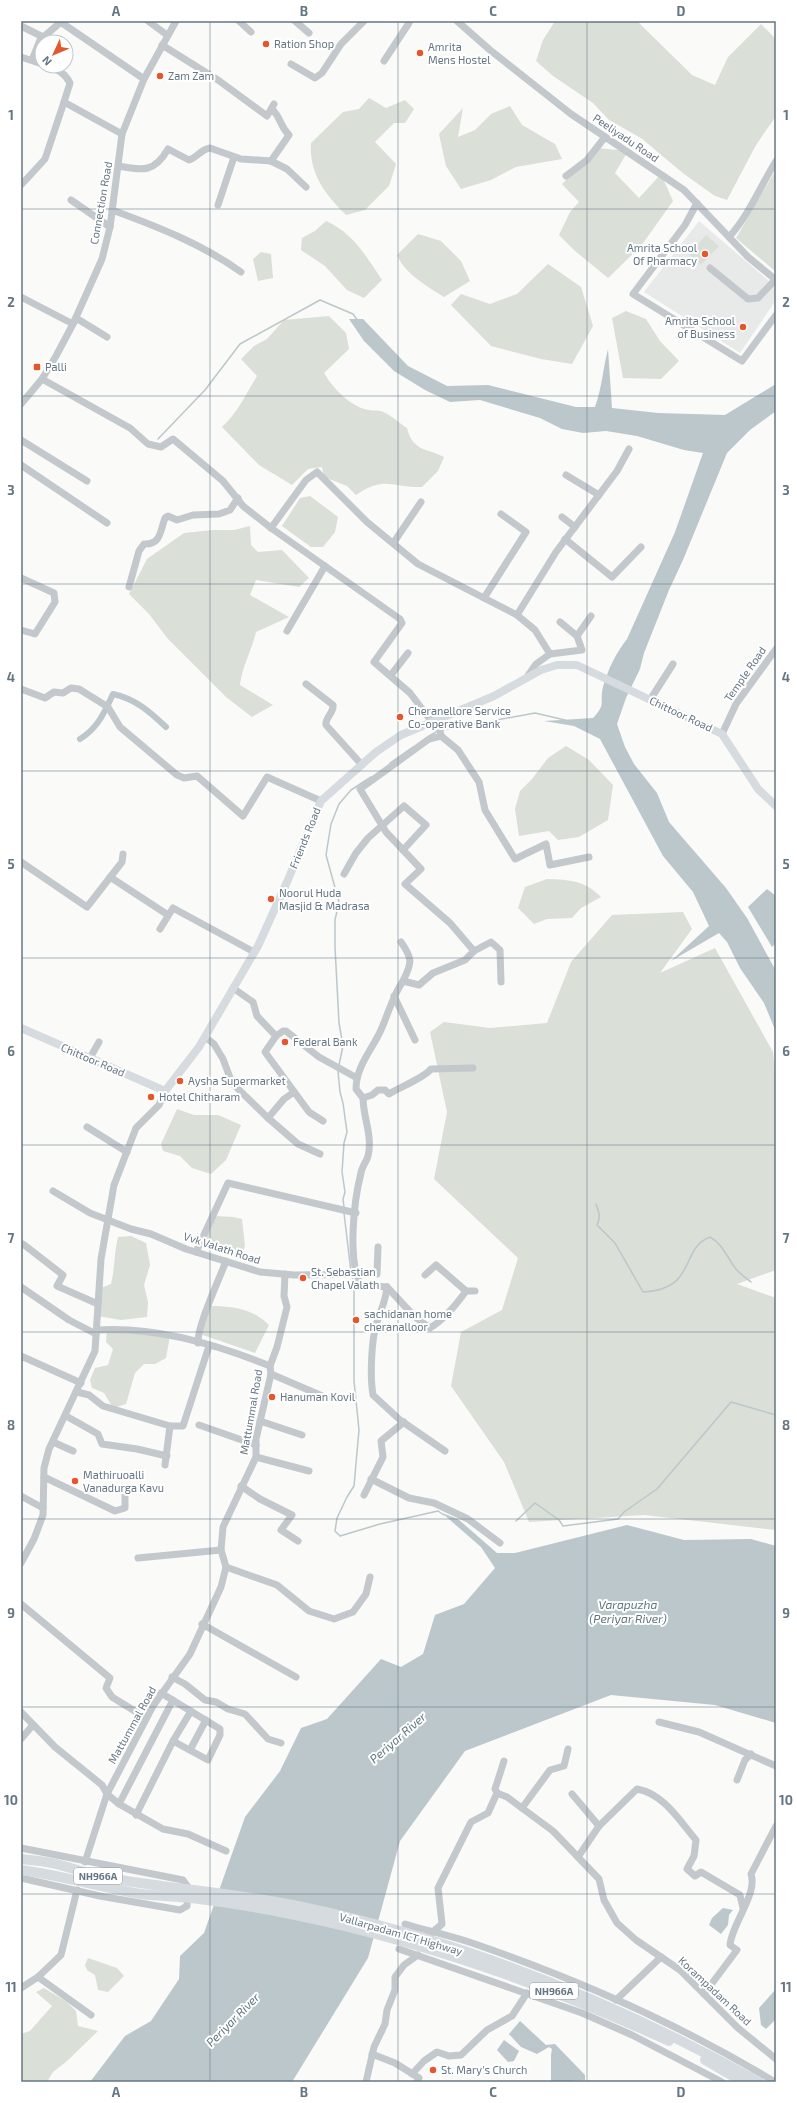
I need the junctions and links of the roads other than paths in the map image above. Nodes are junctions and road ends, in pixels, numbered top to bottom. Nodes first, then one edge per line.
1 (148, 21) edge
2 (176, 21) edge
3 (239, 21) edge
4 (295, 21) edge
5 (364, 21) edge
6 (457, 21) edge
7 (62, 22) edge
8 (409, 22) edge
9 (21, 26) edge
10 (251, 32) dead end
11 (309, 33) dead end
12 (37, 34) edge
13 (47, 34) edge
14 (167, 35) junction
15 (162, 45) junction
16 (34, 56) edge
17 (21, 57) edge
18 (32, 60) joint
19 (384, 61) dead end
20 (291, 64) dead end
21 (63, 74) edge
22 (144, 79) junction
23 (64, 102) junction
24 (122, 134) junction
25 (605, 137) junction
26 (234, 157) junction
27 (271, 161) junction
28 (776, 161) edge
29 (119, 166) junction
30 (566, 176) dead end
31 (21, 185) edge
32 (306, 187) dead end
33 (71, 200) dead end
34 (698, 203) junction
35 (218, 205) dead end
36 (112, 210) junction
37 (110, 227) junction
38 (729, 237) junction
39 (710, 268) dead end
40 (241, 272) dead end
41 (776, 280) edge
42 (21, 297) edge
43 (776, 315) edge
44 (74, 321) junction
45 (107, 337) dead end
46 (42, 379) junction
47 (21, 404) edge
48 (21, 440) edge
49 (629, 449) dead end
50 (21, 465) edge
51 (566, 475) dead end
52 (87, 481) dead end
53 (599, 495) junction
54 (238, 498) junction
55 (421, 502) dead end
56 (501, 514) dead end
57 (562, 518) dead end
58 (107, 523) dead end
59 (575, 527) junction
60 (271, 528) junction
61 (565, 539) junction
62 (394, 542) junction
63 (641, 547) dead end
64 (325, 566) junction
65 (21, 578) edge
66 (129, 587) dead end
67 (484, 598) junction
68 (517, 615) junction
69 (591, 616) dead end
70 (560, 622) dead end
71 (21, 630) edge
72 (287, 631) dead end
73 (576, 636) junction
74 (776, 649) edge
75 (408, 653) dead end
76 (550, 654) junction
77 (673, 664) dead end
78 (391, 675) junction
79 (527, 677) junction
80 (601, 677) joint
81 (306, 684) dead end
82 (21, 689) edge
83 (650, 700) junction
84 (437, 728) junction
85 (722, 734) junction
86 (362, 765) junction
87 (321, 801) junction
88 (776, 806) edge
89 (383, 826) junction
90 (403, 850) junction
91 (123, 854) dead end
92 (590, 857) dead end
93 (21, 862) edge
94 (344, 874) dead end
95 (110, 877) junction
96 (168, 915) junction
97 (160, 929) dead end
98 (401, 942) dead end
99 (474, 951) junction
100 (254, 952) junction
101 (403, 981) junction
102 (501, 982) dead end
103 (233, 988) junction
104 (394, 996) junction
105 (21, 1028) edge
106 (276, 1036) junction
107 (205, 1037) junction
108 (415, 1040) dead end
109 (99, 1042) dead end
110 (90, 1058) junction
111 (473, 1068) dead end
112 (357, 1078) junction
113 (165, 1091) junction
114 (294, 1092) junction
115 (363, 1098) junction
116 (268, 1118) junction
117 (323, 1121) dead end
118 (87, 1128) dead end
119 (127, 1152) junction
120 (320, 1154) dead end
121 (53, 1191) dead end
122 (356, 1213) junction
123 (108, 1220) junction
124 (21, 1245) edge
125 (378, 1247) dead end
126 (196, 1252) junction
127 (226, 1261) junction
128 (353, 1273) junction
129 (285, 1274) junction
130 (425, 1275) dead end
131 (21, 1287) edge
132 (387, 1287) junction
133 (466, 1291) junction
134 (475, 1291) dead end
135 (98, 1304) junction
136 (97, 1332) junction
137 (198, 1343) junction
138 (209, 1346) junction
139 (21, 1356) edge
140 (270, 1366) junction
141 (271, 1374) junction
142 (81, 1383) junction
143 (77, 1392) junction
144 (327, 1398) dead end
145 (66, 1416) junction
146 (260, 1421) junction
147 (404, 1422) junction
148 (199, 1425) dead end
149 (170, 1426) junction
150 (302, 1435) dead end
151 (53, 1442) junction
152 (256, 1445) junction
153 (73, 1451) dead end
154 (445, 1451) dead end
155 (167, 1456) junction
156 (256, 1457) junction
157 (165, 1465) dead end
158 (309, 1471) dead end
159 (44, 1477) junction
160 (371, 1479) junction
161 (241, 1486) junction
162 (125, 1494) dead end
163 (364, 1495) dead end
164 (21, 1496) edge
165 (44, 1508) junction
166 (298, 1541) dead end
167 (500, 1543) dead end
168 (221, 1550) junction
169 (138, 1558) dead end
170 (21, 1563) edge
171 (226, 1567) junction
172 (370, 1577) dead end
173 (21, 1604) edge
174 (202, 1624) junction
175 (172, 1677) junction
176 (296, 1677) dead end
177 (161, 1693) junction
178 (173, 1700) junction
179 (190, 1711) junction
180 (21, 1712) edge
181 (146, 1718) junction
182 (206, 1720) junction
183 (659, 1722) dead end
184 (34, 1725) junction
185 (21, 1739) edge
186 (173, 1740) junction
187 (281, 1743) dead end
188 (568, 1749) dead end
189 (190, 1750) junction
190 (752, 1754) junction
191 (504, 1761) dead end
192 (776, 1766) edge
193 (737, 1780) dead end
194 (497, 1793) junction
195 (106, 1794) junction
196 (572, 1794) dead end
197 (119, 1804) junction
198 (522, 1808) junction
199 (136, 1815) junction
200 (599, 1826) junction
201 (776, 1826) edge
202 (21, 1848) edge
203 (226, 1851) dead end
204 (578, 1857) junction
205 (21, 1858) edge
206 (85, 1862) junction
207 (21, 1870) edge
208 (21, 1878) edge
209 (77, 1890) junction
210 (174, 1893) junction
211 (744, 1908) junction
212 (405, 1924) dead end
213 (389, 1933) junction
214 (429, 1935) junction
215 (399, 1949) dead end
216 (418, 1956) junction
217 (661, 1958) junction
218 (38, 1976) junction
219 (552, 1978) junction
220 (536, 1984) junction
221 (21, 1988) edge
222 (530, 1994) junction
223 (704, 1994) junction
224 (616, 2000) junction
225 (91, 2016) dead end
226 (372, 2054) junction
227 (776, 2059) edge
228 (714, 2061) junction
229 (412, 2074) junction
230 (366, 2082) edge
231 (417, 2082) edge
232 (722, 2082) edge
233 (743, 2082) edge
234 (758, 2082) edge
235 (775, 2082) edge

1 - 14 street
2 - 14 street, Connection Road
3 - 10 street
4 - 11 street
5 - 20 street
6 - 25 street, Peeliyadu Road
7 - 13 street
7 - 22 street
8 - 19 street
9 - 12 street
14 - 15 street, Connection Road
15 - 22 street, Connection Road
15 - 27 street
16 - 18 street
17 - 18 street
21 - 23 street
22 - 24 street, Connection Road
23 - 24 street
23 - 31 street
24 - 29 street, Connection Road
25 - 30 street
25 - 34 street, Peeliyadu Road
26 - 27 street
26 - 29 street
26 - 35 street
27 - 32 street
28 - 38 street
29 - 36 street, Connection Road
33 - 37 street
34 - 38 street, Peeliyadu Road
34 - 43 street
36 - 37 street, Connection Road
36 - 40 street
37 - 44 street, Connection Road
38 - 41 street, Peeliyadu Road
39 - 41 street
42 - 44 street
44 - 45 street
44 - 46 street, Connection Road
46 - 47 street, Connection Road
46 - 54 street
48 - 52 street
49 - 53 street
50 - 58 street
51 - 53 street
53 - 59 street
54 - 60 street
54 - 66 street
55 - 62 street
56 - 67 street
57 - 59 street
59 - 61 street
60 - 62 street
60 - 64 street
61 - 63 street
61 - 68 street
62 - 67 street
64 - 72 street
64 - 78 street
65 - 71 street
67 - 68 street
68 - 76 street
69 - 73 street
70 - 73 street
73 - 76 street
74 - 85 street, Temple Road
75 - 78 street
76 - 79 street
77 - 83 street
78 - 84 street
79 - 80 main road, Friends Road
79 - 84 main road, Friends Road
80 - 83 main road, Chittoor Road
81 - 86 street
82 - 87 street
83 - 85 main road, Chittoor Road
84 - 86 main road, Friends Road
84 - 89 street
84 - 92 street
85 - 88 main road, Chittoor Road
86 - 87 main road, Friends Road
87 - 100 main road, Friends Road
89 - 90 street
89 - 90 street
89 - 94 street
90 - 99 street
91 - 95 street
93 - 95 street
95 - 96 street
96 - 97 street
96 - 100 street
98 - 101 street
99 - 101 street
99 - 102 street
100 - 103 main road, Friends Road
101 - 104 street
103 - 106 street
103 - 107 main road, Friends Road
104 - 108 street
104 - 112 street
105 - 110 main road, Chittoor Road
106 - 112 street
106 - 114 street
107 - 113 main road, Friends Road
107 - 116 street
109 - 110 street
110 - 113 main road, Chittoor Road
111 - 115 street
112 - 115 street
113 - 119 street
114 - 116 street
114 - 117 street
115 - 122 street
116 - 120 street
118 - 119 street
119 - 123 street
121 - 123 street, Vvk Valath Road
122 - 126 street
122 - 128 street
123 - 126 street, Vvk Valath Road
123 - 135 street
124 - 135 street
125 - 128 street, Vvk Valath Road
126 - 127 street, Vvk Valath Road
127 - 129 street, Vvk Valath Road
127 - 137 street
128 - 129 street, Vvk Valath Road
128 - 132 street
129 - 140 street
130 - 133 street
131 - 136 street
132 - 133 street
132 - 147 street
133 - 134 street
135 - 136 street
136 - 137 street, Mattummal Road
136 - 142 street
137 - 138 street, Mattummal Road
138 - 140 street, Mattummal Road
138 - 149 street
139 - 142 street
140 - 141 street, Mattummal Road
141 - 144 street
141 - 146 street, Mattummal Road
142 - 143 street
143 - 145 street
143 - 149 street
145 - 151 street
145 - 155 street
146 - 150 street
146 - 152 street, Mattummal Road
147 - 154 street
147 - 160 street
148 - 152 street
149 - 155 street
151 - 153 street
151 - 159 street
152 - 156 street, Mattummal Road
155 - 157 street
156 - 158 street
156 - 161 street, Mattummal Road
159 - 162 street
159 - 165 street
160 - 163 street
160 - 167 street
161 - 166 street
161 - 168 street, Mattummal Road
164 - 165 street
165 - 170 street
168 - 169 street
168 - 171 street, Mattummal Road
171 - 172 street
171 - 174 street, Mattummal Road
173 - 181 street
174 - 175 street, Mattummal Road
174 - 176 street
175 - 177 street, Mattummal Road
175 - 187 street
177 - 178 street
177 - 181 street, Mattummal Road
178 - 179 street
178 - 197 street
179 - 182 street
179 - 186 street
180 - 184 street
181 - 195 street, Mattummal Road
182 - 189 street
182 - 189 street
183 - 190 street
184 - 185 street
184 - 195 street
186 - 189 street
186 - 199 street
188 - 198 street
190 - 192 street
190 - 193 street
191 - 194 street
194 - 198 street, Korampadam Road
194 - 214 street
195 - 197 street
195 - 206 street, Mattummal Road
196 - 200 street
197 - 199 street
198 - 204 street, Korampadam Road
199 - 203 street
200 - 204 street
200 - 211 street
201 - 211 street
202 - 206 street
204 - 217 street, Korampadam Road
205 - 210 highway, Vallarpadam ICT Highway / NH966A
206 - 209 street
207 - 210 highway, Vallarpadam ICT Highway / NH966A
208 - 209 street
209 - 218 street
210 - 213 highway, Vallarpadam ICT Highway / NH966A
211 - 223 street
212 - 214 street
213 - 219 highway, Vallarpadam ICT Highway / NH966A
213 - 220 highway, Vallarpadam ICT Highway / NH966A
214 - 219 street
215 - 216 street
216 - 222 street
216 - 226 street
217 - 223 street, Korampadam Road
217 - 224 street
218 - 221 street
218 - 225 street
219 - 224 street
219 - 228 highway, Vallarpadam ICT Highway / NH966A
220 - 222 highway
220 - 228 highway, Vallarpadam ICT Highway / NH966A
222 - 229 street
222 - 232 street
223 - 227 street, Korampadam Road
224 - 235 street
226 - 229 street
226 - 230 street
228 - 233 highway, Vallarpadam ICT Highway / NH966A
228 - 234 highway, Vallarpadam ICT Highway / NH966A
229 - 231 street

